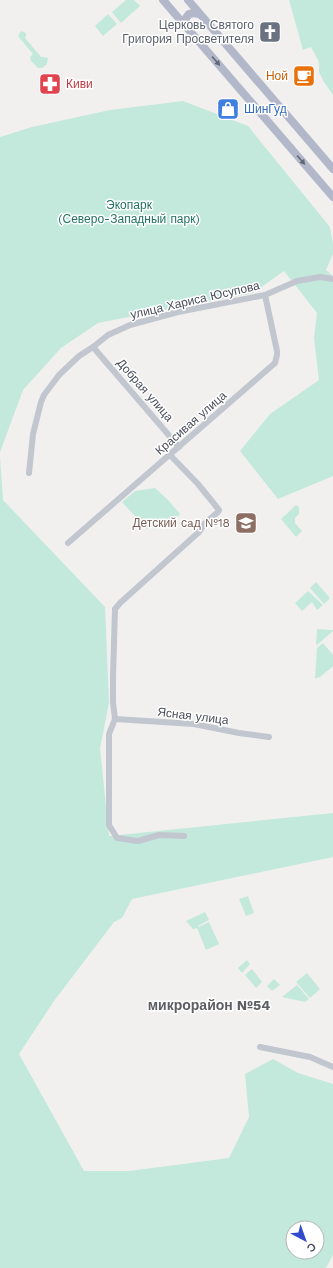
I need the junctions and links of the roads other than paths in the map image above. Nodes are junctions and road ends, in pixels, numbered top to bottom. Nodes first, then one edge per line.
1 (163, 0) edge
2 (188, 0) edge
3 (199, 14) junction
4 (185, 26) junction
5 (333, 169) edge
6 (333, 197) edge
7 (333, 279) edge
8 (265, 296) junction
9 (93, 347) junction
10 (179, 447) junction
11 (170, 455) junction
12 (29, 473) dead end
13 (68, 543) dead end
14 (115, 719) junction
15 (269, 736) dead end
16 (184, 836) dead end
17 (260, 1047) dead end
18 (333, 1067) edge

1 - 4 main road
2 - 3 main road
3 - 4 main road
3 - 5 main road
4 -> 6 main road
7 - 8 street, улица Хариса Юсупова
8 - 9 street, улица Хариса Юсупова
8 - 10 street, Красивая улица
9 - 10 street, Добрая улица
9 - 12 street, улица Хариса Юсупова
10 - 11 street, Красивая улица
11 - 13 street, Красивая улица
11 - 14 street
14 - 15 street, Ясная улица
14 - 16 street
17 - 18 street

